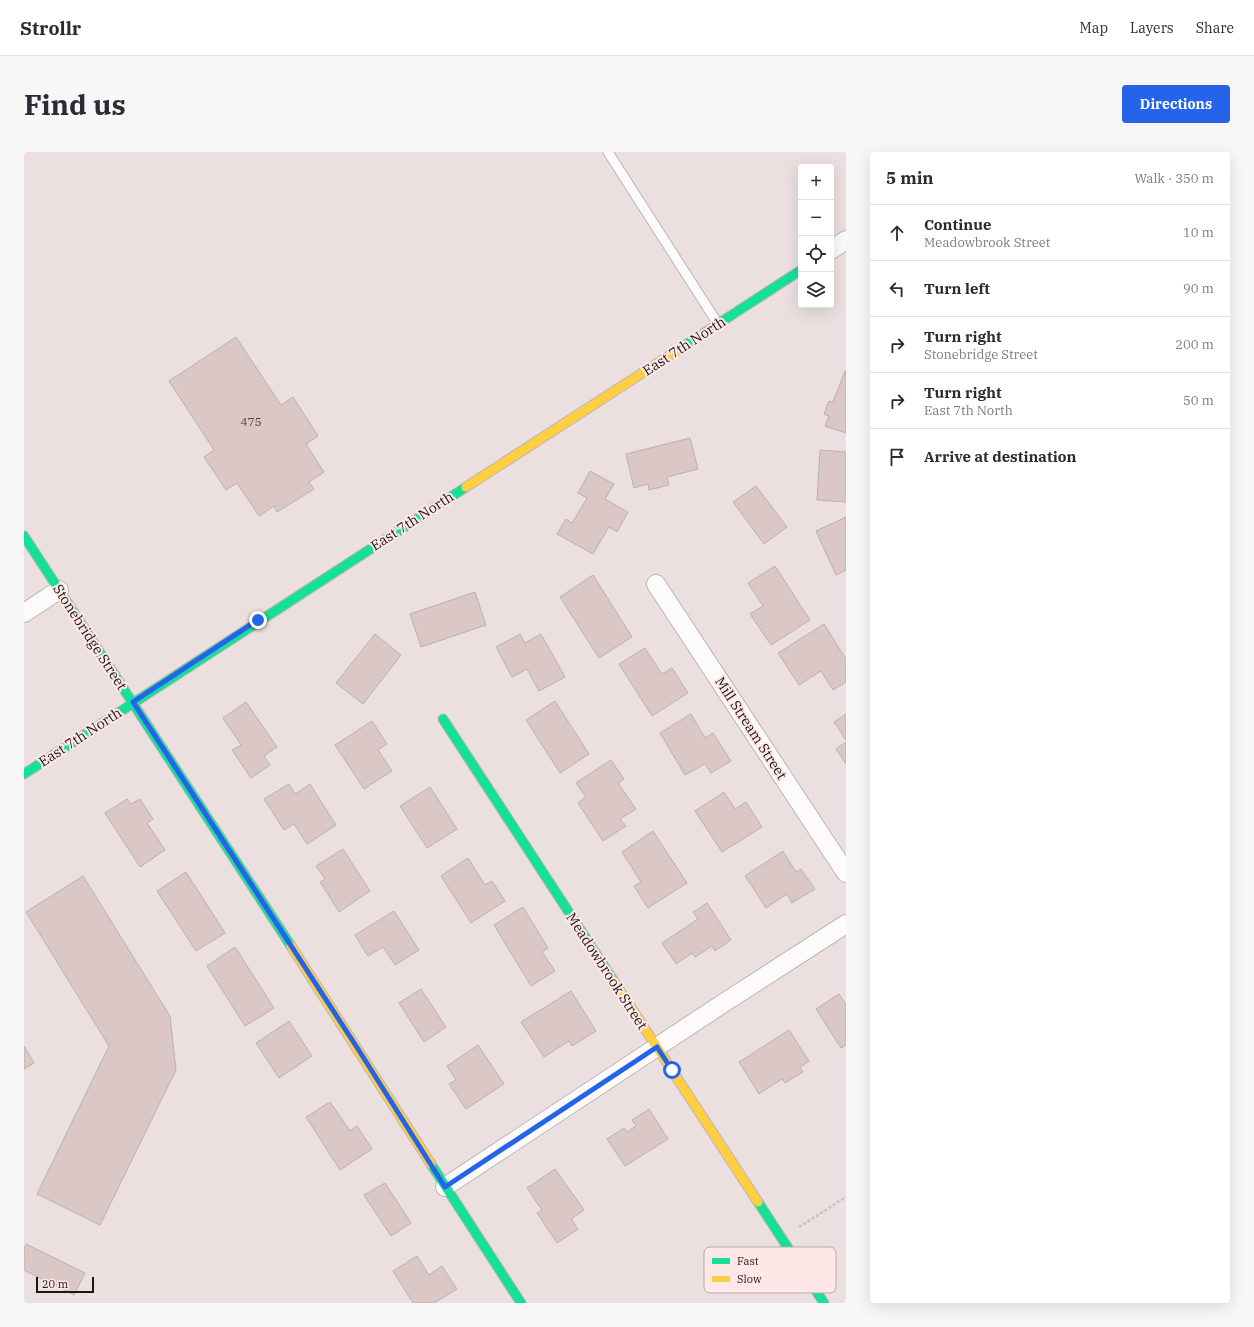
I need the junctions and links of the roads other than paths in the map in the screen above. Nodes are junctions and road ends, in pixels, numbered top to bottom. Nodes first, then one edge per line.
1 (608, 152) edge
2 (846, 240) edge
3 (834, 248) edge
4 (798, 272) edge
5 (718, 324) junction
6 (24, 536) edge
7 (656, 584) dead end
8 (59, 590) junction
9 (24, 613) edge
10 (133, 702) junction
11 (443, 719) dead end
12 (24, 774) edge
13 (846, 873) edge
14 (846, 924) edge
15 (657, 1047) junction
16 (445, 1187) junction
17 (788, 1247) edge
18 (818, 1293) edge
19 (520, 1303) edge
20 (824, 1303) edge

1 - 5 lane
2 - 3 street
4 - 5 street, East 7th North
5 - 10 street, East 7th North
6 - 8 street, Stonebridge Street
7 - 13 street, Mill Stream Street
8 - 9 street
8 - 10 street, Stonebridge Street
10 - 12 street, East 7th North
10 - 16 street, Stonebridge Street
11 - 15 street, Meadowbrook Street
14 - 15 street
15 - 16 street
15 - 17 street, Meadowbrook Street
16 - 19 street, Stonebridge Street
18 - 20 street, Meadowbrook Street

